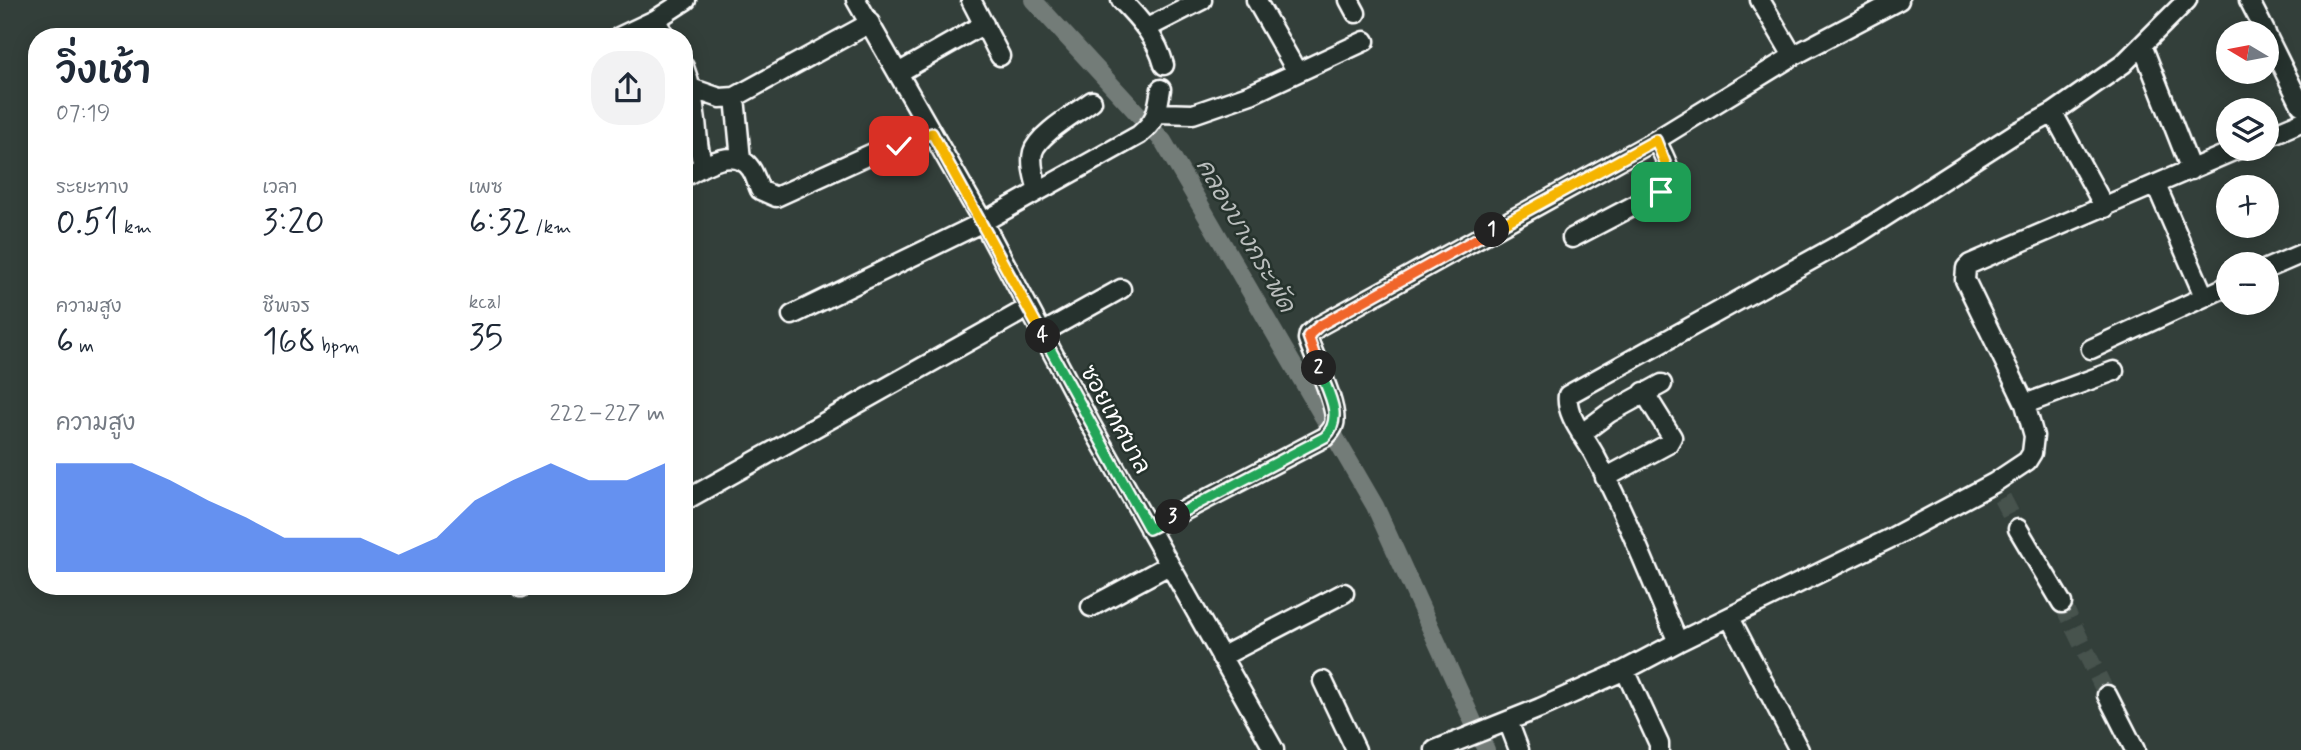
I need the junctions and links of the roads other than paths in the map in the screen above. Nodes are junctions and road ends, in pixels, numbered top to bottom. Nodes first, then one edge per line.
1 (686, 0) edge
2 (856, 0) edge
3 (971, 0) edge
4 (1121, 0) edge
5 (1202, 0) edge
6 (1256, 0) edge
7 (1760, 0) edge
8 (1899, 0) edge
9 (2187, 0) edge
10 (2249, 0) edge
11 (655, 20) junction
12 (2260, 21) edge
13 (870, 23) junction
14 (984, 24) junction
15 (638, 28) edge
16 (660, 28) edge
17 (1147, 28) junction
18 (1365, 41) dead end
19 (2142, 45) junction
20 (1000, 56) dead end
21 (1793, 56) junction
22 (2279, 60) edge
23 (1164, 65) dead end
24 (1297, 72) junction
25 (898, 73) junction
26 (693, 89) edge
27 (1161, 89) dead end
28 (735, 97) junction
29 (1092, 101) dead end
30 (693, 105) edge
31 (2301, 105) edge
32 (2053, 113) junction
33 (2301, 122) edge
34 (1149, 124) junction
35 (2279, 131) edge
36 (932, 133) junction
37 (1656, 140) junction
38 (2216, 159) edge
39 (741, 160) junction
40 (704, 165) junction
41 (2191, 170) junction
42 (693, 172) edge
43 (2156, 185) junction
44 (1038, 191) junction
45 (2105, 208) junction
46 (982, 222) junction
47 (1572, 239) dead end
48 (2301, 254) edge
49 (2279, 263) edge
50 (1121, 289) dead end
51 (2216, 291) edge
52 (2204, 296) junction
53 (1028, 307) junction
54 (792, 315) dead end
55 (1042, 333) junction
56 (2091, 349) dead end
57 (2114, 372) dead end
58 (1662, 384) dead end
59 (1644, 392) junction
60 (2025, 404) junction
61 (1581, 434) junction
62 (1605, 478) junction
63 (693, 496) edge
64 (1149, 529) junction
65 (2018, 529) tunnel mouth
66 (1169, 565) junction
67 (1344, 593) dead end
68 (2062, 603) tunnel mouth
69 (1091, 607) dead end
70 (1730, 618) junction
71 (1678, 642) junction
72 (1221, 657) junction
73 (1625, 670) junction
74 (1323, 681) dead end
75 (2107, 695) tunnel mouth
76 (1508, 721) junction
77 (1274, 750) edge
78 (1356, 750) edge
79 (1435, 750) edge
80 (1519, 750) edge
81 (1659, 750) edge
82 (1798, 750) edge
83 (2135, 750) edge

1 - 11 street
2 - 13 street, ซอยเทศบาล
3 - 14 street
4 - 17 street
5 - 17 street
6 - 24 street
7 - 21 street
8 - 21 street
9 - 19 street
10 - 12 street
11 - 15 street
11 - 16 street
13 - 25 street, ซอยเทศบาล
13 - 28 street
14 - 20 street
14 - 25 street
17 - 23 street
18 - 24 street
19 - 32 street
19 - 41 street
21 - 37 street
22 - 31 street
24 - 34 street
25 - 36 street, ซอยเทศบาล
26 - 28 street
27 - 34 street
28 - 39 street
29 - 44 street
30 - 40 street
32 - 45 street
32 - 61 street
33 - 35 street
34 - 44 street
36 - 39 street
36 - 46 street, ซอยเทศบาล
37 - 47 street
37 - 64 street
38 - 41 street
39 - 40 street
40 - 42 street
41 - 43 street
43 - 45 street
43 - 52 street
44 - 46 street
45 - 60 street
46 - 53 street, ซอยเทศบาล
46 - 54 street
48 - 49 street
50 - 55 street
51 - 52 street
52 - 56 street
53 - 55 street, ซอยเทศบาล
53 - 63 street
55 - 64 street, ซอยเทศบาล
57 - 60 street
58 - 59 street
59 - 61 street
59 - 62 street
60 - 70 street
61 - 62 street
62 - 71 street
64 - 66 street, ซอยเทศบาล
65 - 68 street
66 - 69 street
66 - 72 street, ซอยเทศบาล
67 - 72 street
70 - 71 street
70 - 82 street
71 - 73 street
72 - 77 street, ซอยเทศบาล
73 - 76 street
73 - 81 street
74 - 78 street
75 - 83 street
76 - 79 street
76 - 80 street

